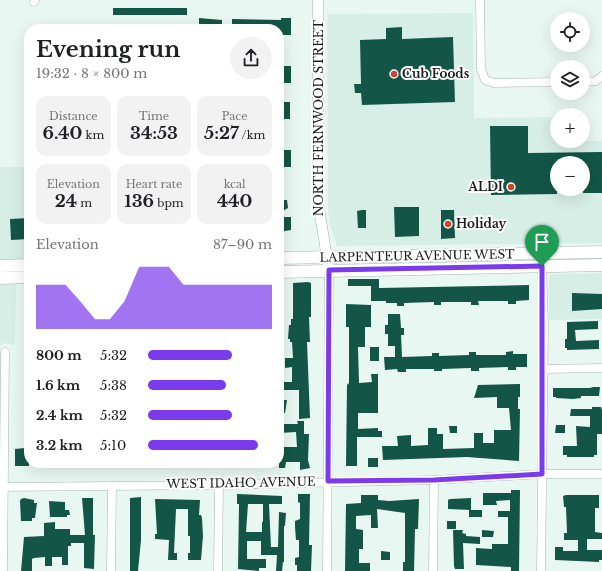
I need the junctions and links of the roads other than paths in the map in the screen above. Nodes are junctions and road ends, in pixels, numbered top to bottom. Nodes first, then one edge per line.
1 (318, 0) edge
2 (480, 0) edge
3 (601, 77) edge
4 (590, 81) edge
5 (550, 82) edge
6 (602, 252) edge
7 (542, 253) junction
8 (327, 257) junction
9 (284, 258) edge
10 (24, 265) edge
11 (602, 265) edge
12 (0, 266) edge
13 (542, 266) junction
14 (329, 270) junction
15 (284, 272) edge
16 (0, 278) edge
17 (24, 278) edge
18 (6, 352) dead end
19 (602, 368) edge
20 (543, 369) junction
21 (542, 474) junction
22 (602, 474) edge
23 (434, 480) junction
24 (328, 481) junction
25 (219, 484) junction
26 (112, 486) junction
27 (2, 487) edge
28 (3, 571) edge
29 (111, 571) edge
30 (218, 571) edge
31 (327, 571) edge
32 (433, 571) edge
33 (542, 571) edge

1 - 8 street, NORTH FERNWOOD STREET
2 - 5 street
3 - 4 street
6 - 7 main road, LARPENTEUR AVENUE WEST
7 - 8 main road, LARPENTEUR AVENUE WEST
7 - 13 street
8 - 9 main road, LARPENTEUR AVENUE WEST
8 - 14 street, NORTH FERNWOOD STREET
10 - 12 main road
11 - 13 main road, LARPENTEUR AVENUE WEST
13 - 14 main road, LARPENTEUR AVENUE WEST
13 - 20 street
14 - 15 main road, LARPENTEUR AVENUE WEST
14 - 24 street, NORTH FERNWOOD STREET
16 - 17 main road
18 - 27 street
19 - 20 street
20 - 21 street
21 - 22 street, WEST IDAHO AVENUE
21 - 23 street, WEST IDAHO AVENUE
21 - 33 street
23 - 24 street, WEST IDAHO AVENUE
23 - 32 street
24 - 25 street, WEST IDAHO AVENUE
24 - 31 street, NORTH FERNWOOD STREET
25 - 26 street, WEST IDAHO AVENUE
25 - 30 street
26 - 27 street, WEST IDAHO AVENUE
26 - 29 street
27 - 28 street

